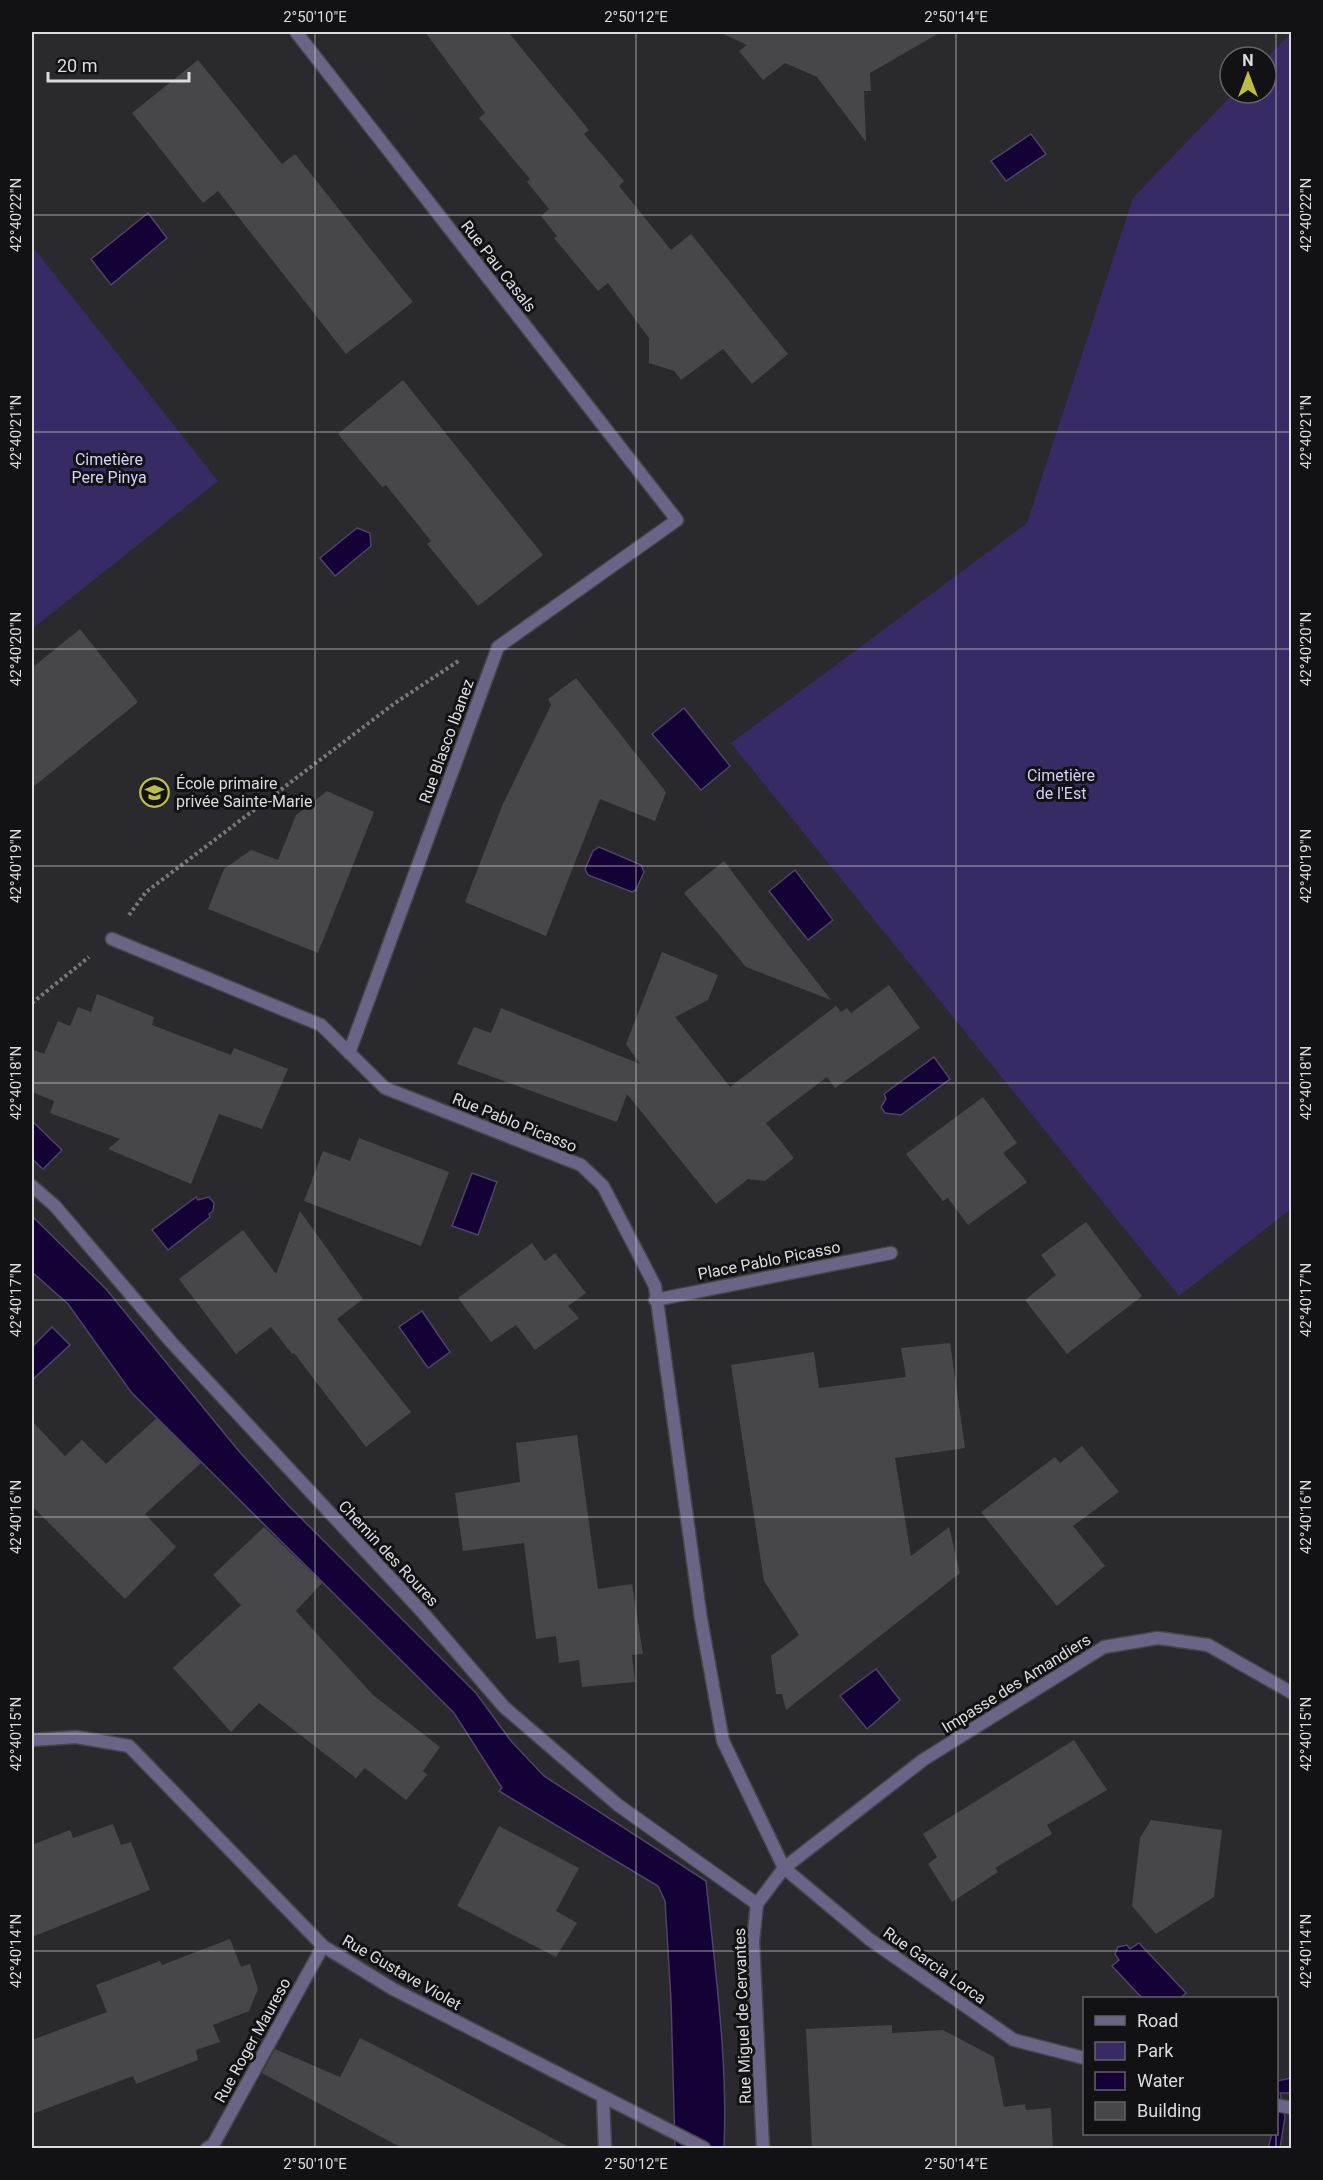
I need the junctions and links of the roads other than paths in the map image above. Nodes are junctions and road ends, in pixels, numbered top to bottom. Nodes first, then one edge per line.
1 (296, 32) edge
2 (498, 647) joint
3 (112, 939) road end
4 (349, 1053) junction
5 (32, 1186) edge
6 (891, 1253) dead end
7 (655, 1300) junction
8 (1292, 1693) edge
9 (32, 1740) edge
10 (784, 1868) junction
11 (757, 1904) junction
12 (323, 1946) junction
13 (1083, 2058) edge
14 (603, 2099) junction
15 (207, 2148) edge
16 (605, 2148) edge
17 (704, 2148) edge
18 (763, 2148) edge

1 - 2 street, Rue Pau Casals
2 - 4 street, Rue Blasco Ibanez
3 - 4 street, Rue Pablo Picasso
4 - 7 street, Rue Pablo Picasso
5 - 11 street, Chemin des Roures
6 - 7 street, Place Pablo Picasso
7 - 10 street, Rue Pablo Picasso
8 - 10 street, Impasse des Amandiers
9 - 12 street, Rue Gustave Violet
10 - 11 street
10 - 13 street, Rue Garcia Lorca
11 - 18 street, Rue Miguel de Cervantes
12 - 14 street, Rue Gustave Violet
12 - 15 street, Rue Roger Maureso
14 - 16 street
14 - 17 street, Rue Gustave Violet

